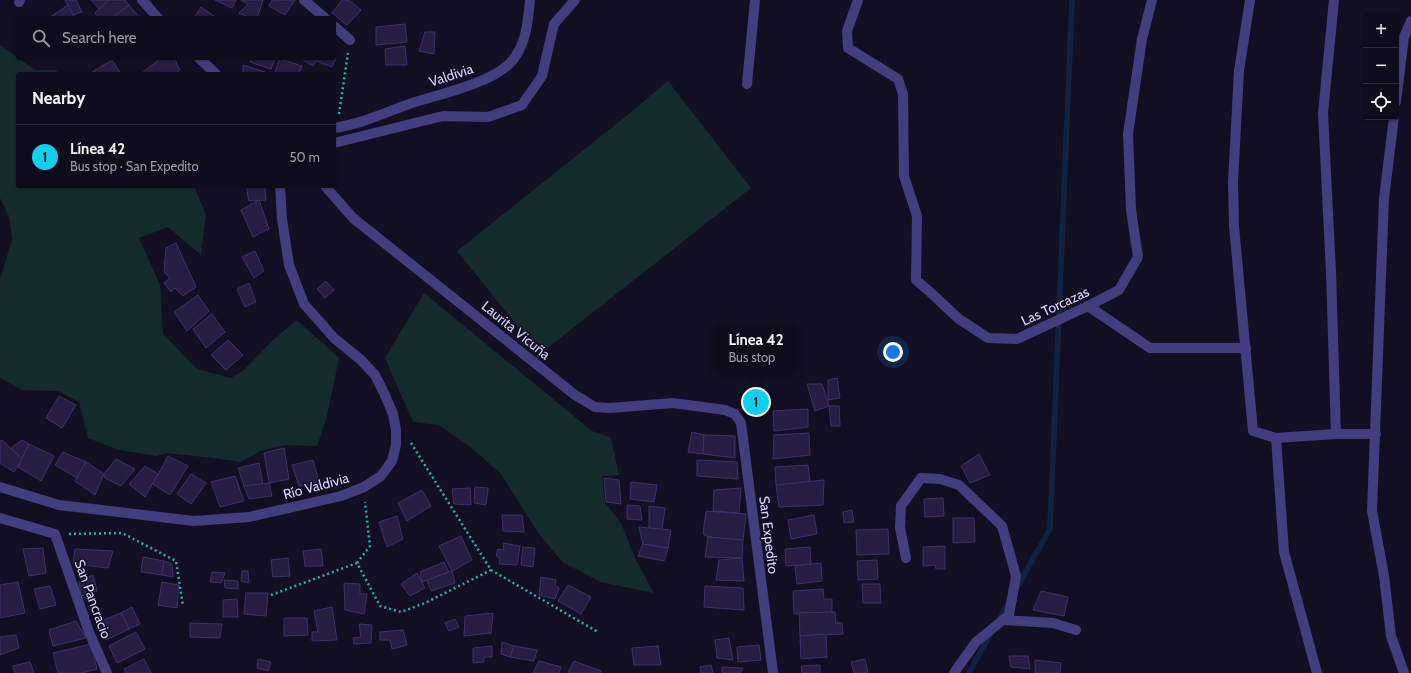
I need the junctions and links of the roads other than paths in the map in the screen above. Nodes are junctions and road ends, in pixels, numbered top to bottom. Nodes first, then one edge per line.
1 (142, 0) edge
2 (304, 0) edge
3 (530, 0) edge
4 (575, 0) edge
5 (755, 0) edge
6 (858, 0) edge
7 (1152, 0) edge
8 (1250, 0) edge
9 (1334, 0) edge
10 (156, 16) edge
11 (323, 16) edge
12 (1411, 21) edge
13 (336, 28) edge
14 (350, 40) road end
15 (201, 60) edge
16 (214, 72) edge
17 (748, 84) dead end
18 (1398, 84) edge
19 (1394, 120) edge
20 (336, 128) edge
21 (336, 143) edge
22 (280, 188) edge
23 (327, 188) edge
24 (1088, 306) junction
25 (1246, 348) junction
26 (725, 410) joint
27 (1336, 434) junction
28 (1376, 434) junction
29 (1276, 438) junction
30 (0, 487) edge
31 (0, 518) edge
32 (906, 558) dead end
33 (1003, 620) junction
34 (1076, 630) dead end
35 (107, 673) edge
36 (773, 673) edge
37 (954, 673) edge
38 (1317, 673) edge
39 (1404, 673) edge

1 - 10 street
2 - 11 street
3 - 20 street, Valdivia
4 - 21 street
5 - 17 street
6 - 24 street, Las Torcazas
7 - 24 street, Las Torcazas
8 - 25 street
9 - 27 street
12 - 18 street
13 - 14 street
15 - 16 street
19 - 28 street
22 - 30 street, Río Valdivia
23 - 26 street, Laurita Vicuña
24 - 25 street
25 - 29 street
26 - 36 street, San Expedito
27 - 28 street
27 - 29 street
28 - 39 street
29 - 38 street
31 - 35 street, San Pancracio
32 - 33 street
33 - 34 street
33 - 37 street

